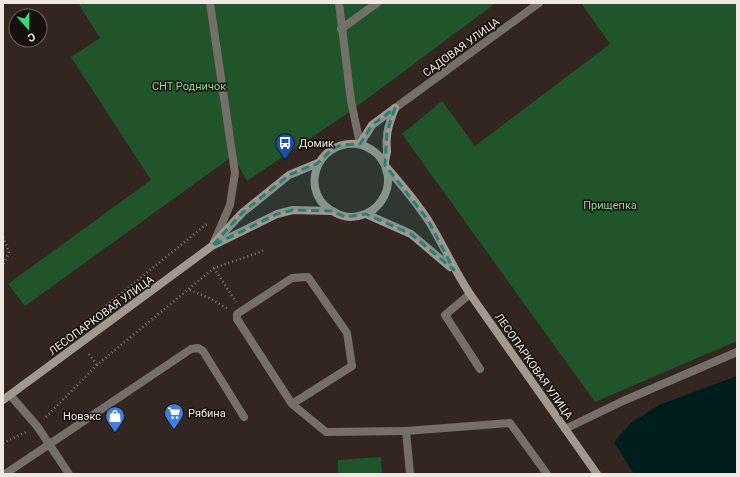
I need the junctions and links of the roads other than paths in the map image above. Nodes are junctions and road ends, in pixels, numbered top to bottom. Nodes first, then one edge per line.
1 (210, 3) edge
2 (339, 3) edge
3 (377, 3) edge
4 (539, 3) edge
5 (341, 29) junction
6 (395, 108) junction
7 (360, 144) junction
8 (318, 163) junction
9 (385, 165) junction
10 (331, 211) junction
11 (366, 214) junction
12 (212, 246) junction
13 (454, 270) junction
14 (470, 294) junction
15 (737, 352) edge
16 (480, 369) dead end
17 (10, 395) junction
18 (3, 400) edge
19 (292, 404) junction
20 (244, 417) dead end
21 (565, 429) junction
22 (406, 431) junction
23 (50, 444) junction
24 (4, 474) edge
25 (69, 474) edge
26 (410, 474) edge
27 (547, 474) edge
28 (597, 474) edge

1 - 12 street
2 - 5 street
3 - 5 street
4 - 6 street, САДОВАЯ УЛИЦА
5 - 7 street
6 - 7 main road
6 - 9 main road
7 - 8 main road
7 - 9 main road
8 - 10 main road
8 - 12 main road
9 - 11 main road
9 - 13 main road
10 - 11 main road
10 - 12 main road
11 - 13 main road
12 - 17 main road, ЛЕСОПАРКОВАЯ УЛИЦА
13 - 14 main road, ЛЕСОПАРКОВАЯ УЛИЦА
14 - 16 street
14 - 21 main road, ЛЕСОПАРКОВАЯ УЛИЦА
15 - 21 street
17 - 18 main road, ЛЕСОПАРКОВАЯ УЛИЦА
17 - 23 street
19 - 19 street
19 - 22 street
20 - 23 street
21 - 28 main road, ЛЕСОПАРКОВАЯ УЛИЦА
22 - 26 street
22 - 27 street
23 - 24 street
23 - 25 street

